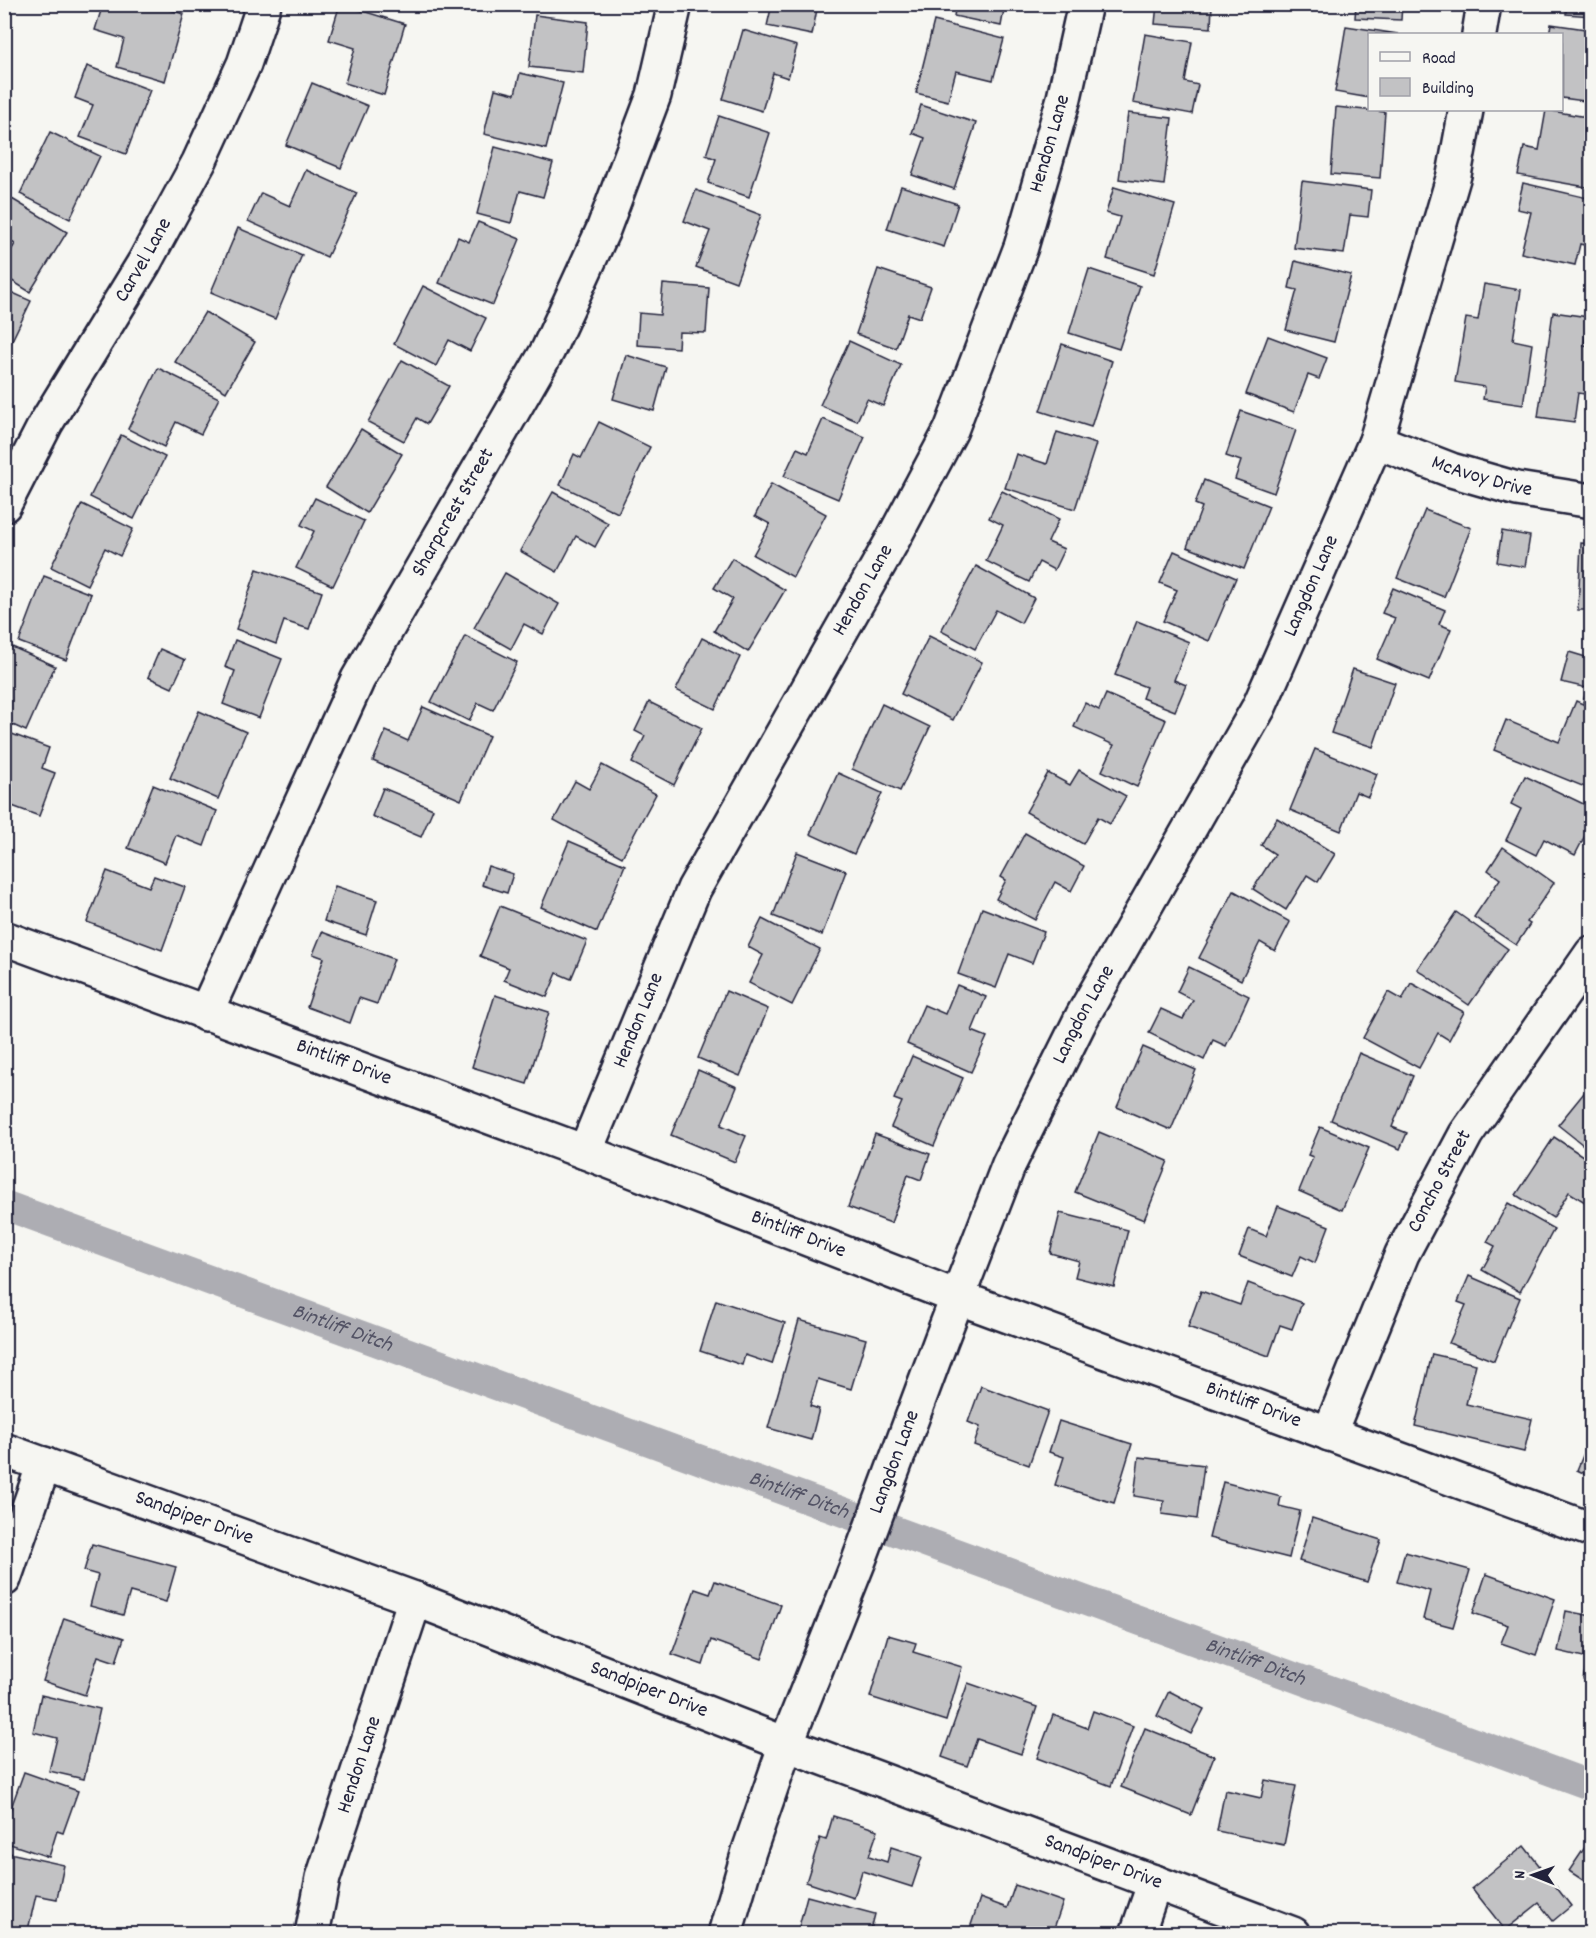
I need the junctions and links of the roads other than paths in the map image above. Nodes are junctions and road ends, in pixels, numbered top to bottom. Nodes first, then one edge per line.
1 (264, 4) edge
2 (675, 4) edge
3 (1085, 4) edge
4 (1484, 4) edge
5 (1479, 33) edge
6 (1466, 111) edge
7 (1376, 441) junction
8 (1592, 501) edge
9 (4, 506) edge
10 (4, 938) edge
11 (1592, 953) edge
12 (205, 1014) junction
13 (585, 1152) junction
14 (957, 1297) junction
15 (1329, 1434) junction
16 (4, 1450) edge
17 (44, 1464) junction
18 (1592, 1530) edge
19 (4, 1579) edge
20 (415, 1599) junction
21 (786, 1744) junction
22 (1155, 1882) junction
23 (312, 1934) edge
24 (724, 1934) edge
25 (1137, 1934) edge
26 (1293, 1934) edge

1 - 9 street, Carvel Lane
2 - 12 street, Sharpcrest Street
3 - 13 street, Hendon Lane
4 - 5 street
6 - 7 street, Langdon Lane
7 - 8 street, McAvoy Drive
7 - 14 street, Langdon Lane
10 - 12 street, Bintliff Drive
11 - 15 street, Concho Street
12 - 13 street, Bintliff Drive
13 - 14 street, Bintliff Drive
14 - 15 street, Bintliff Drive
14 - 21 street, Langdon Lane
15 - 18 street, Bintliff Drive
16 - 17 street, Sandpiper Drive
17 - 19 street
17 - 20 street, Sandpiper Drive
20 - 21 street, Sandpiper Drive
20 - 23 street, Hendon Lane
21 - 22 street, Sandpiper Drive
21 - 24 street, Langdon Lane
22 - 25 street
22 - 26 street, Sandpiper Drive

